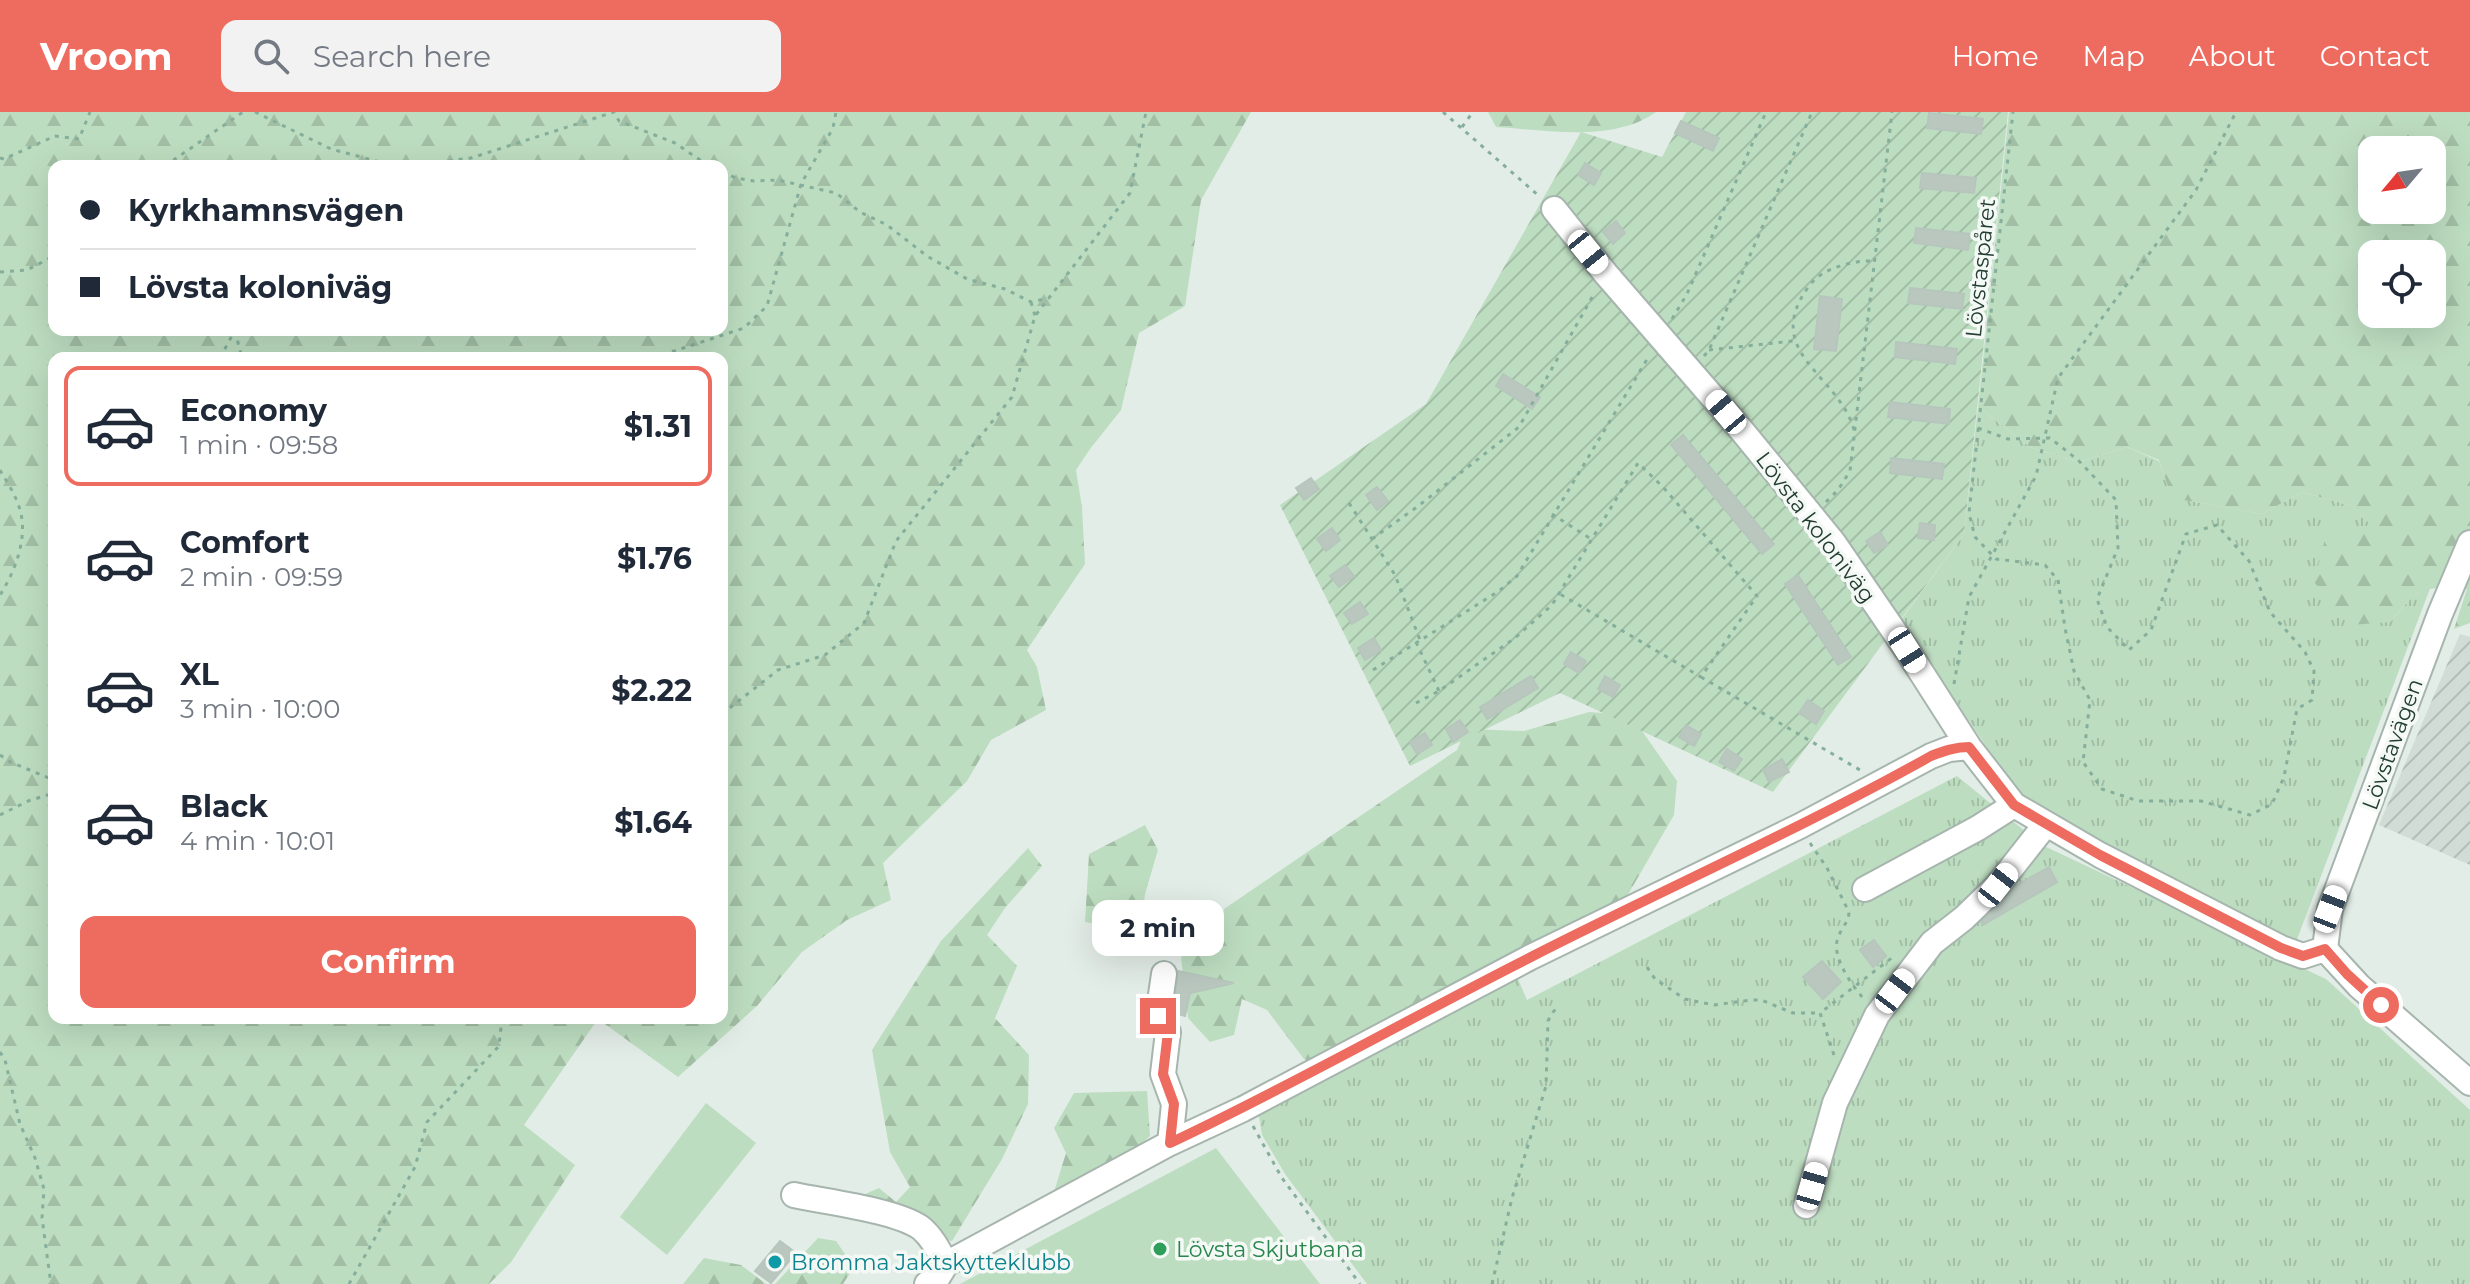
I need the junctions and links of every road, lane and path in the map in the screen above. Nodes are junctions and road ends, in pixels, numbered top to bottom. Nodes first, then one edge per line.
1 (90, 112) edge
2 (243, 112) edge
3 (255, 112) edge
4 (614, 112) edge
5 (836, 112) edge
6 (1146, 112) edge
7 (1443, 112) edge
8 (1473, 112) edge
9 (1766, 112) edge
10 (1812, 112) edge
11 (1892, 112) edge
12 (2013, 112) edge
13 (2236, 112) edge
14 (1462, 127) junction
15 (0, 158) edge
16 (174, 160) edge
17 (372, 160) edge
18 (456, 160) edge
19 (700, 160) edge
20 (728, 175) edge
21 (801, 184) junction
22 (1554, 209) joint
23 (48, 259) edge
24 (1875, 261) junction
25 (0, 272) edge
26 (1606, 274) junction
27 (1049, 298) junction
28 (1031, 302) junction
29 (1035, 316) junction
30 (728, 333) edge
31 (1661, 335) junction
32 (720, 336) edge
33 (1794, 341) junction
34 (1709, 350) junction
35 (671, 352) edge
36 (1692, 372) junction
37 (1978, 428) junction
38 (1855, 434) junction
39 (2044, 438) junction
40 (0, 470) edge
41 (1349, 503) dead end
42 (1552, 514) junction
43 (1811, 516) junction
44 (1372, 539) junction
45 (1591, 539) junction
46 (2470, 543) edge
47 (1992, 555) junction
48 (1560, 594) junction
49 (0, 595) edge
50 (1418, 641) junction
51 (1373, 670) dead end
52 (1701, 677) junction
53 (1439, 691) junction
54 (1416, 703) dead end
55 (728, 709) edge
56 (1949, 715) junction
57 (1969, 747) junction
58 (0, 755) edge
59 (48, 778) edge
60 (1889, 786) junction
61 (48, 795) edge
62 (2014, 805) junction
63 (0, 815) edge
64 (2046, 824) junction
65 (1800, 826) junction
66 (1865, 889) dead end
67 (2325, 949) junction
68 (1898, 953) dead end
69 (1647, 967) dead end
70 (1164, 974) dead end
71 (1854, 988) junction
72 (1559, 1006) dead end
73 (1820, 1013) junction
74 (1877, 1015) junction
75 (501, 1024) edge
76 (0, 1052) edge
77 (1843, 1081) junction
78 (2470, 1083) edge
79 (1243, 1109) junction
80 (1170, 1143) junction
81 (794, 1195) dead end
82 (1806, 1206) dead end
83 (946, 1264) junction
84 (53, 1284) edge
85 (349, 1284) edge
86 (927, 1284) edge
87 (1360, 1284) edge
88 (1492, 1284) edge

1 - 15 path
2 - 16 path
3 - 17 path
4 - 18 path
4 - 19 path
5 - 21 path
6 - 27 path
7 - 14 path
8 - 14 path
9 - 31 path
10 - 34 path
11 - 24 path
12 - 37 path, Lövstaspåret
13 - 39 path
14 - 22 path
20 - 21 path
21 - 28 path
21 - 30 path
22 - 26 street, Lövsta koloniväg
23 - 25 path
24 - 33 path
24 - 38 path
26 - 31 street, Lövsta koloniväg
26 - 44 path
27 - 28 path
27 - 29 path
28 - 29 path
29 - 55 path
31 - 36 street, Lövsta koloniväg
31 - 42 path
32 - 35 path
33 - 34 path
33 - 38 path
34 - 36 path
36 - 43 street, Lövsta koloniväg
37 - 39 path
37 - 47 path, Lövstaspåret
38 - 43 path
39 - 47 path
39 - 47 path
40 - 49 path
41 - 44 path
42 - 45 path
42 - 50 path
43 - 56 street, Lövsta koloniväg
44 - 50 path
45 - 48 path
45 - 52 path
46 - 67 street, Lövstavägen
47 - 56 path
48 - 52 path
48 - 53 path
50 - 51 path
50 - 53 path
52 - 60 path
53 - 54 path
56 - 57 street, Lövsta koloniväg
57 - 60 street
57 - 62 street, Lövsta koloniväg
58 - 59 path
60 - 65 street
61 - 63 path
62 - 64 street, Lövsta koloniväg
62 - 66 street
64 - 67 street, Lövsta koloniväg
64 - 74 street
65 - 71 path
65 - 79 street
67 - 78 street
68 - 71 path
69 - 73 path
70 - 80 street
71 - 73 path
71 - 74 path
72 - 88 path
73 - 77 path
74 - 77 street
75 - 85 path
76 - 84 path
77 - 82 street
79 - 80 street
79 - 87 path
80 - 83 street
81 - 83 street
83 - 86 street

